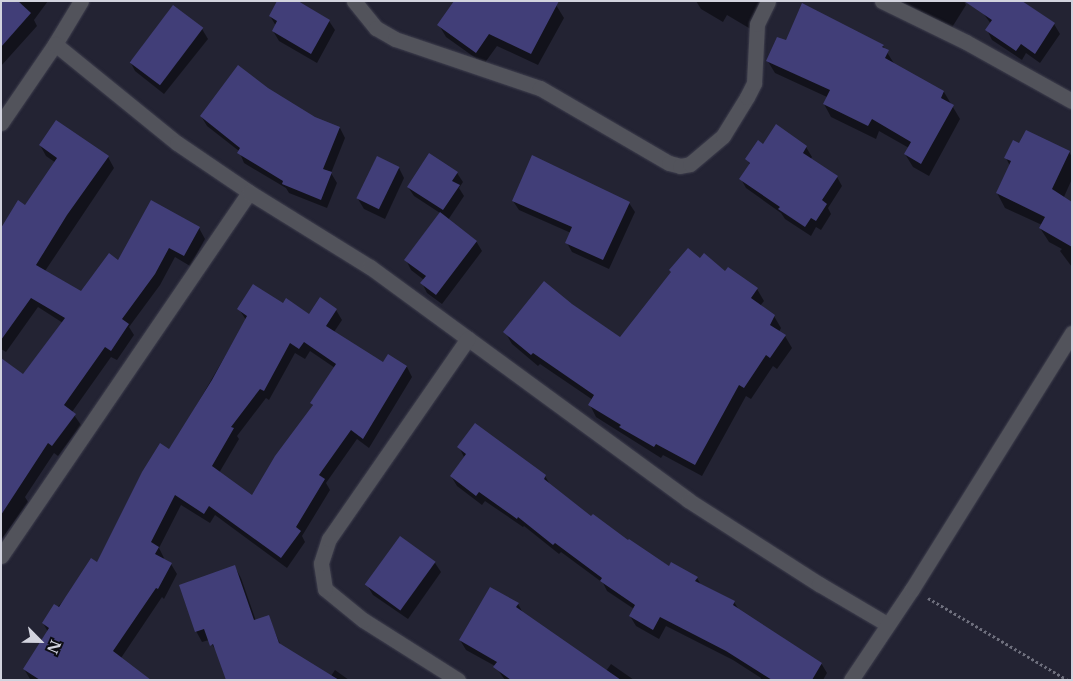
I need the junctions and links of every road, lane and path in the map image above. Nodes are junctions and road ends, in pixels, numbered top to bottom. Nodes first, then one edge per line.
1 (81, 1) edge
2 (354, 1) edge
3 (768, 1) edge
4 (882, 1) edge
5 (55, 44) junction
6 (1072, 101) edge
7 (1, 123) edge
8 (248, 192) junction
9 (1072, 332) edge
10 (468, 338) junction
11 (1, 556) edge
12 (912, 589) junction
13 (886, 624) junction
14 (458, 680) edge
15 (851, 680) edge
16 (1068, 680) edge

1 - 5 street
2 - 3 street
4 - 6 street
5 - 7 street
5 - 8 street
8 - 10 street
8 - 11 street
9 - 12 street
10 - 13 street
10 - 14 street
12 - 13 street
12 - 16 path
13 - 15 street

